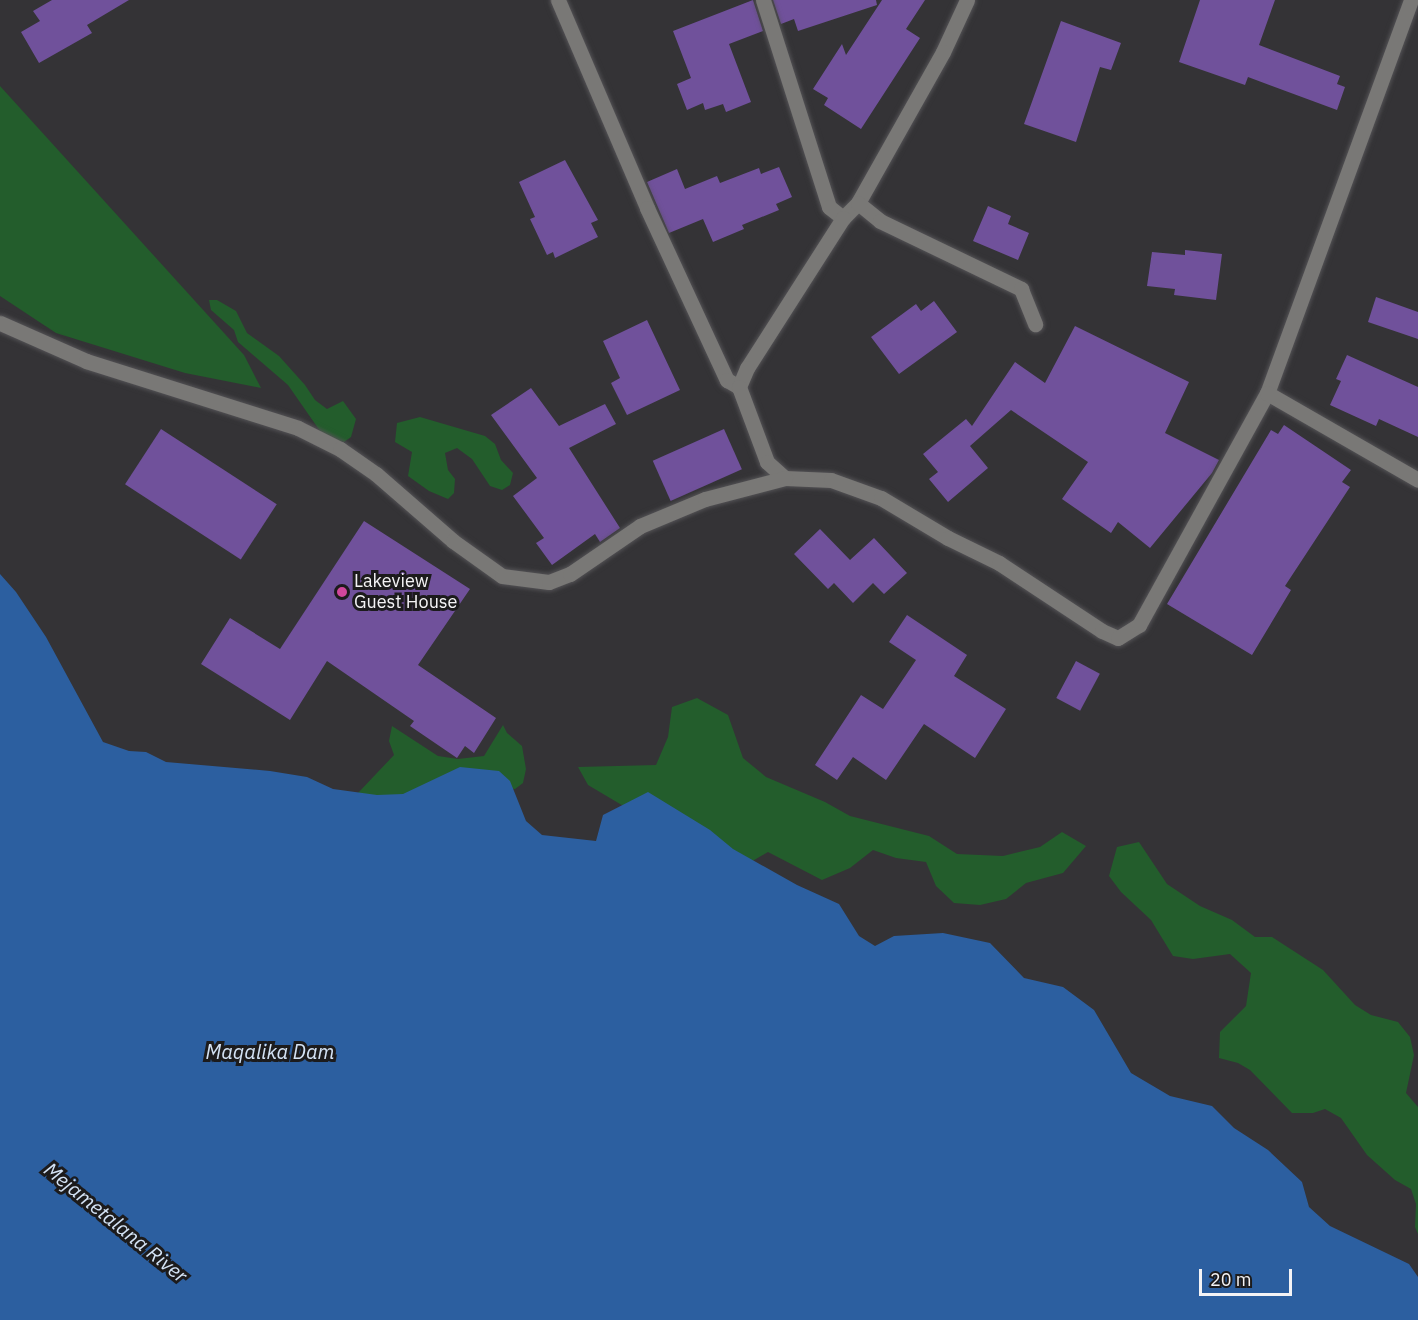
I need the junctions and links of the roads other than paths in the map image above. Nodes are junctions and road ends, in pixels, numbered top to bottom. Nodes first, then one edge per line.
1 (558, 0) edge
2 (763, 0) edge
3 (966, 0) edge
4 (1411, 0) edge
5 (858, 202) junction
6 (843, 218) junction
7 (0, 323) edge
8 (1035, 324) dead end
9 (739, 387) junction
10 (1267, 393) junction
11 (785, 478) junction
12 (1418, 480) edge

1 - 9 street
2 - 6 street
3 - 5 street
4 - 10 street
5 - 6 street
5 - 8 street
6 - 9 street
7 - 11 street
9 - 11 street
10 - 11 street
10 - 12 street

